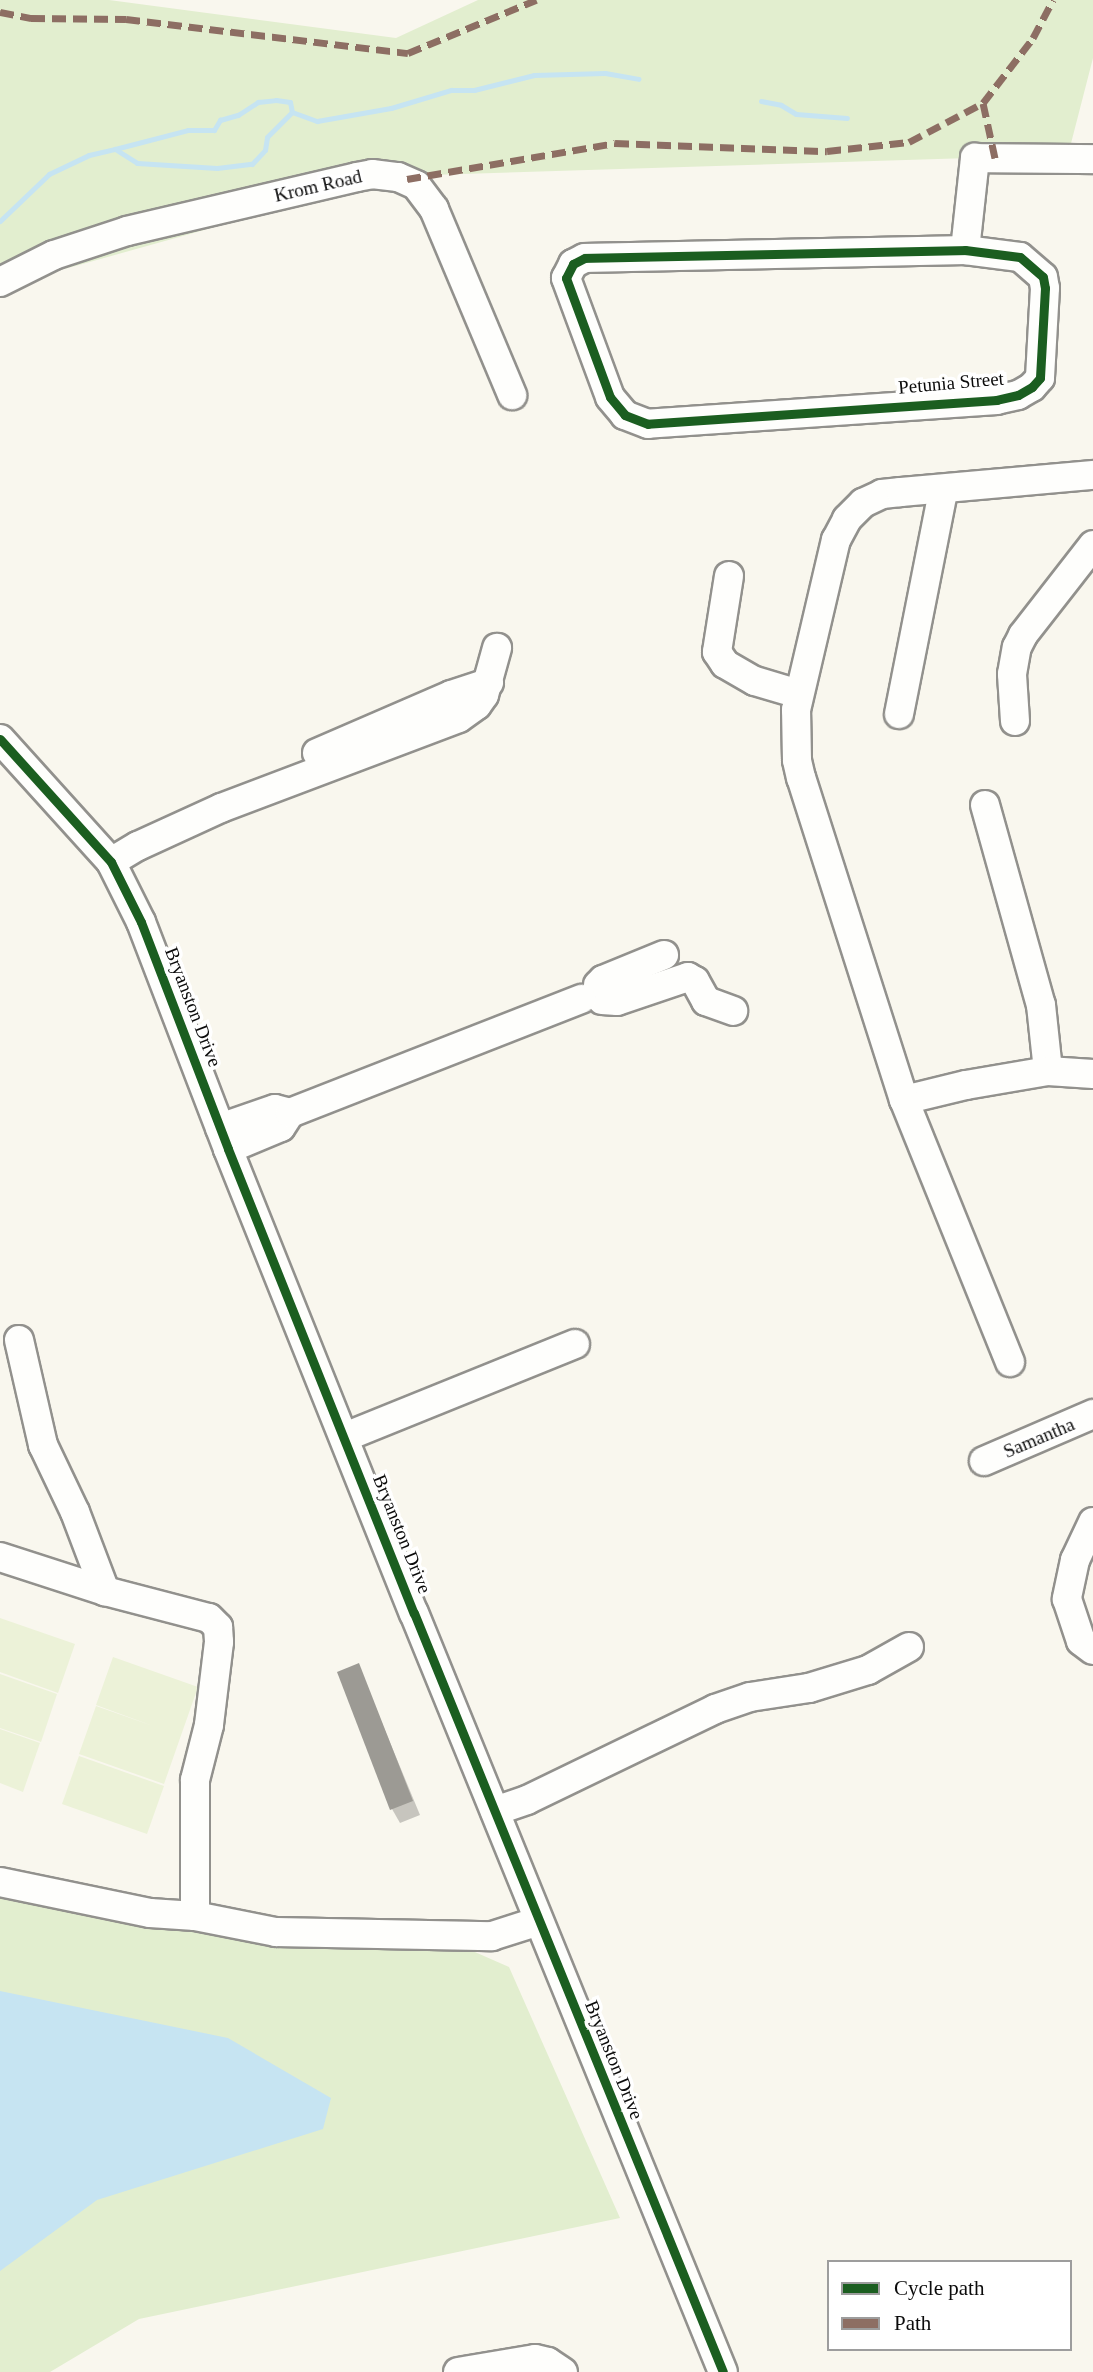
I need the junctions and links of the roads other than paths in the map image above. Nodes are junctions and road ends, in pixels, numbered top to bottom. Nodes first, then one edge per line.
1 (1093, 159) edge
2 (965, 250) junction
3 (0, 282) edge
4 (512, 395) dead end
5 (1093, 475) edge
6 (943, 491) junction
7 (1093, 545) edge
8 (729, 576) dead end
9 (497, 648) dead end
10 (799, 694) junction
11 (899, 715) dead end
12 (1015, 721) dead end
13 (0, 739) edge
14 (0, 759) edge
15 (34, 776) junction
16 (985, 805) dead end
17 (104, 855) junction
18 (664, 955) dead end
19 (594, 995) junction
20 (733, 1011) dead end
21 (1048, 1071) junction
22 (1093, 1074) edge
23 (904, 1100) junction
24 (224, 1139) junction
25 (19, 1340) dead end
26 (575, 1344) dead end
27 (1010, 1362) dead end
28 (1093, 1414) edge
29 (345, 1437) junction
30 (984, 1461) dead end
31 (1093, 1522) edge
32 (0, 1557) edge
33 (105, 1591) junction
34 (909, 1647) dead end
35 (1093, 1650) edge
36 (495, 1811) junction
37 (0, 1882) edge
38 (195, 1916) junction
39 (539, 1921) junction
40 (458, 2372) edge
41 (563, 2372) edge
42 (723, 2372) edge

1 - 2 street
2 - 2 street, Petunia Street
3 - 4 street, Krom Road
5 - 6 street
6 - 10 street
6 - 11 street
7 - 12 street
8 - 10 street
9 - 17 street
10 - 23 street
13 - 15 street, Bryanston Drive
14 - 15 street
15 - 17 street, Bryanston Drive
16 - 21 street
17 - 24 street, Bryanston Drive
18 - 19 street
19 - 20 street
19 - 24 street
21 - 22 street
21 - 23 street
23 - 27 street
24 - 29 street, Bryanston Drive
25 - 33 street
26 - 29 street
28 - 30 street, Samantha
29 - 36 street, Bryanston Drive
31 - 35 street
32 - 33 street
33 - 38 street
34 - 36 street
36 - 39 street, Bryanston Drive
37 - 38 street
38 - 39 street
39 - 42 street, Bryanston Drive
40 - 41 street

